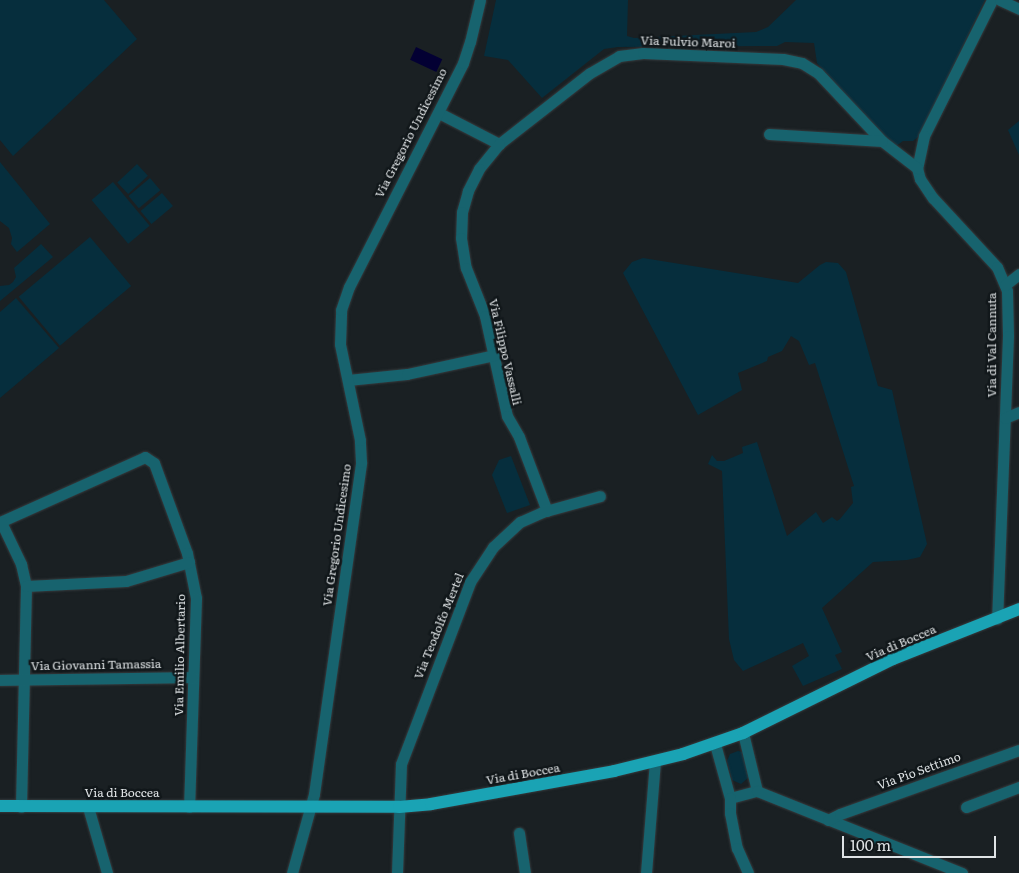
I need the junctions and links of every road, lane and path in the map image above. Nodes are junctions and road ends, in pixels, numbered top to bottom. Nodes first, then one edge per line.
1 (480, 0) edge
2 (992, 0) edge
3 (1000, 0) edge
4 (1019, 9) edge
5 (438, 112) junction
6 (768, 134) dead end
7 (882, 141) junction
8 (499, 144) junction
9 (917, 168) junction
10 (1019, 274) edge
11 (1005, 285) junction
12 (494, 355) junction
13 (348, 380) junction
14 (1019, 412) edge
15 (1005, 418) junction
16 (600, 496) dead end
17 (547, 511) junction
18 (0, 522) edge
19 (189, 562) junction
20 (26, 586) junction
21 (1019, 609) edge
22 (997, 619) junction
23 (193, 677) junction
24 (0, 680) edge
25 (26, 680) junction
26 (744, 732) junction
27 (715, 744) junction
28 (1019, 750) edge
29 (655, 761) junction
30 (1019, 788) edge
31 (757, 791) junction
32 (730, 798) junction
33 (0, 806) edge
34 (311, 806) junction
35 (21, 807) junction
36 (88, 807) junction
37 (189, 807) junction
38 (398, 807) junction
39 (966, 807) dead end
40 (828, 820) junction
41 (519, 833) dead end
42 (107, 873) edge
43 (292, 873) edge
44 (397, 873) edge
45 (525, 873) edge
46 (646, 873) edge
47 (748, 873) edge
48 (962, 873) edge

1 - 5 street, Via Gregorio Undicesimo
2 - 9 street
3 - 4 street
5 - 8 street
5 - 13 street, Via Gregorio Undicesimo
6 - 7 street
7 - 8 street, Via Fulvio Maroi
7 - 9 street, Via Fulvio Maroi
8 - 12 street, Via Filippo Vassalli
9 - 11 street, Via di Val Cannuta
10 - 11 street
11 - 15 street, Via di Val Cannuta
12 - 13 street
12 - 17 street, Via Filippo Vassalli
13 - 34 street, Via Gregorio Undicesimo
14 - 15 street
15 - 22 street, Via di Val Cannuta
16 - 17 street, Via Teodolfo Mertel
17 - 38 street, Via Teodolfo Mertel
18 - 19 street, Via Emilio Albertario
18 - 20 street
19 - 20 street
19 - 23 street, Via Emilio Albertario
20 - 25 street
21 - 22 main road, Via di Boccea
22 - 26 main road, Via di Boccea
23 - 25 street, Via Giovanni Tamassia
23 - 37 street, Via Emilio Albertario
24 - 25 street, Via Giovanni Tamassia
25 - 35 street
26 - 27 main road, Via di Boccea
26 - 31 street
27 - 29 main road, Via di Boccea
27 - 32 street
28 - 40 street, Via Pio Settimo
29 - 38 main road, Via di Boccea
29 - 46 street
30 - 39 street
31 - 32 street
31 - 40 street
32 - 47 street
33 - 35 main road, Via di Boccea
34 - 37 main road, Via di Boccea
34 - 38 main road, Via di Boccea
34 - 43 street, Via Gregorio Undicesimo
35 - 36 main road, Via di Boccea
36 - 37 main road, Via di Boccea
36 - 42 street
38 - 44 street, Via Teodolfo Mertel
40 - 48 street
41 - 45 street

